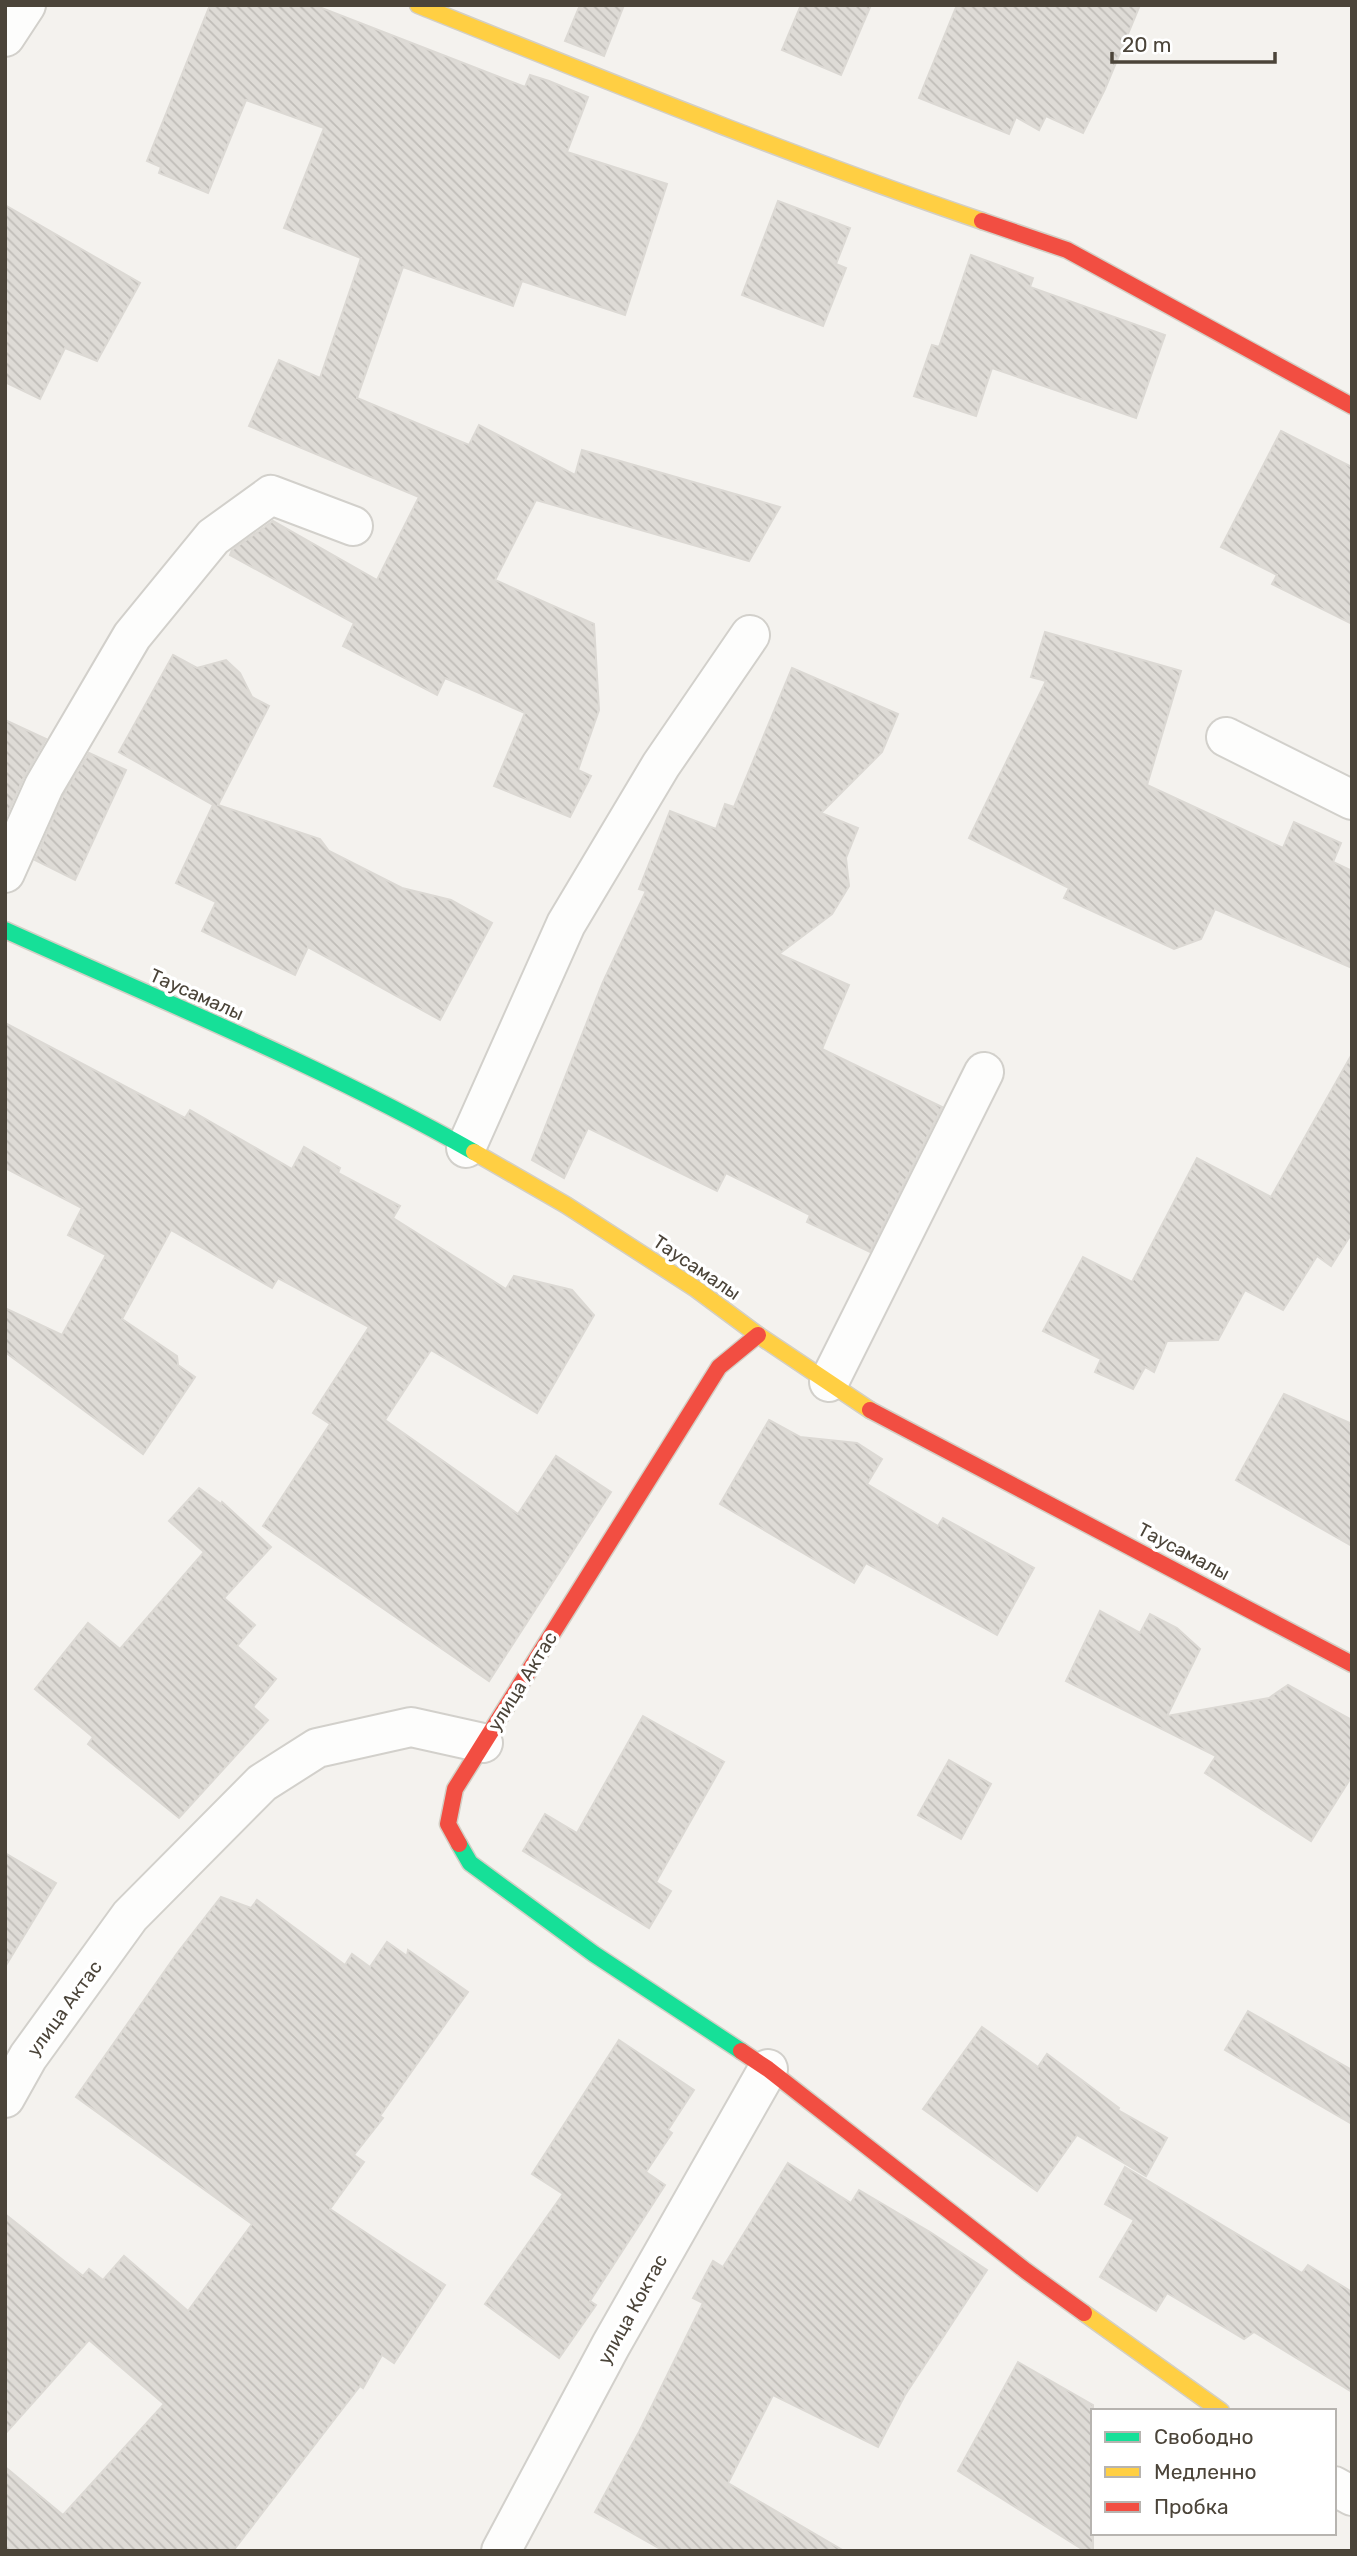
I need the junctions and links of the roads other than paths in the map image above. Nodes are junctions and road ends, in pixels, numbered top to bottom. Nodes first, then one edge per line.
1 (26, 5) edge
2 (418, 5) edge
3 (5, 37) edge
4 (1352, 406) edge
5 (353, 526) dead end
6 (750, 635) dead end
7 (1227, 737) dead end
8 (1352, 800) edge
9 (5, 873) edge
10 (5, 930) edge
11 (985, 1072) dead end
12 (466, 1148) junction
13 (758, 1335) junction
14 (829, 1382) junction
15 (1352, 1664) edge
16 (483, 1743) junction
17 (768, 2069) junction
18 (5, 2098) edge
19 (1218, 2409) edge
20 (1336, 2487) edge
21 (1352, 2497) edge
22 (501, 2551) edge

1 - 3 street
2 - 4 street
5 - 9 street
6 - 12 street
7 - 8 street
10 - 12 street, Таусамалы
11 - 14 street
12 - 13 street, Таусамалы
13 - 14 street, Таусамалы
13 - 16 street, улица Актас
14 - 15 street, Таусамалы
16 - 17 street
16 - 18 street, улица Актас
17 - 19 street
17 - 22 street, улица Коктас
20 - 21 street

